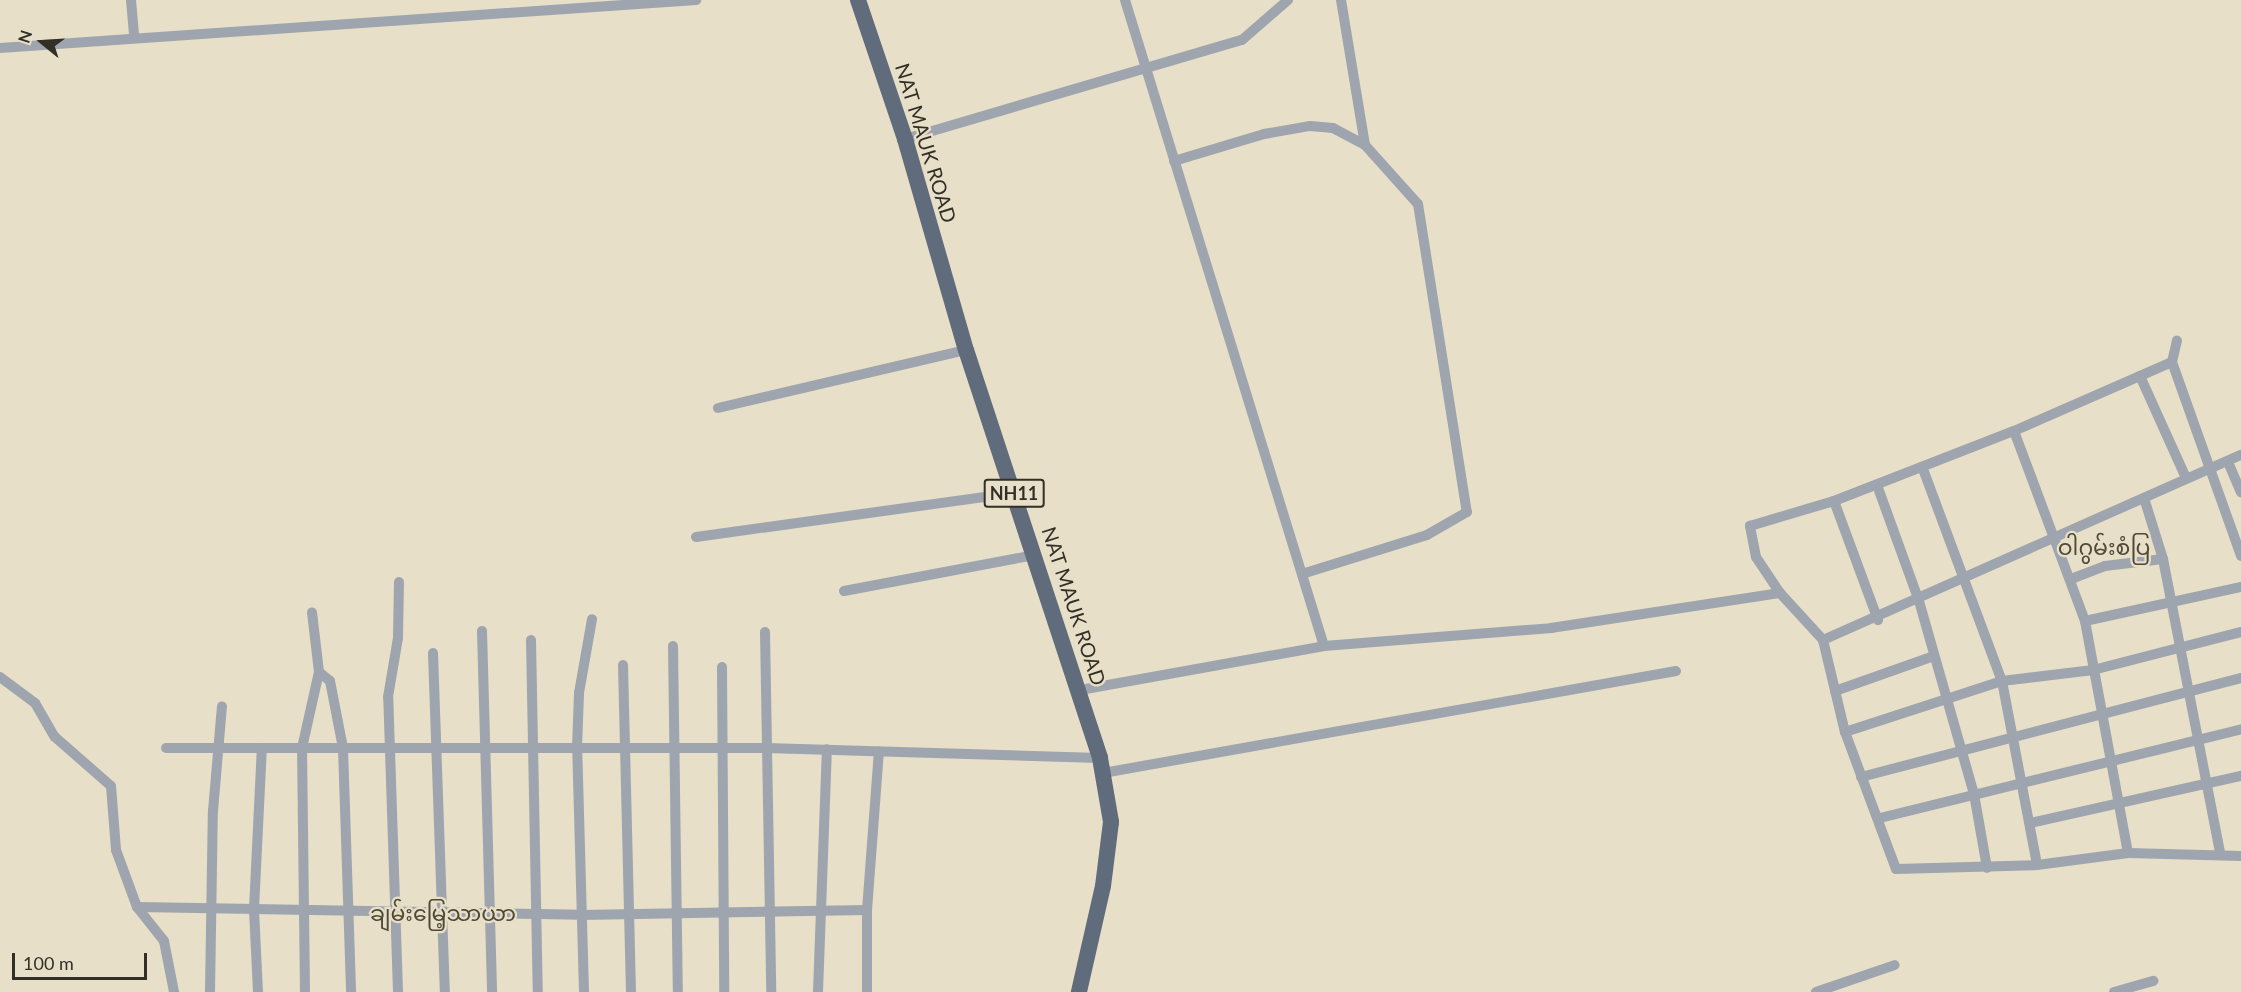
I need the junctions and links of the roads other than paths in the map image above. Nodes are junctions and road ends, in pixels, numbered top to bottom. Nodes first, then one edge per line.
1 (130, 0) edge
2 (696, 0) edge
3 (858, 0) edge
4 (1125, 0) edge
5 (1288, 0) edge
6 (1341, 0) edge
7 (134, 38) junction
8 (0, 48) edge
9 (1146, 68) junction
10 (905, 139) junction
11 (1365, 145) junction
12 (1174, 161) junction
13 (2177, 341) dead end
14 (966, 350) junction
15 (2172, 362) junction
16 (2140, 376) junction
17 (718, 408) dead end
18 (2014, 431) junction
19 (2241, 455) edge
20 (2228, 462) junction
21 (1923, 469) junction
22 (2210, 470) junction
23 (2186, 478) junction
24 (1877, 485) junction
25 (2241, 492) edge
26 (1014, 493) junction
27 (2144, 498) junction
28 (1834, 501) junction
29 (696, 537) dead end
30 (2057, 539) junction
31 (1035, 555) junction
32 (2241, 556) edge
33 (2163, 559) junction
34 (1302, 574) junction
35 (1968, 579) junction
36 (2071, 579) junction
37 (399, 582) dead end
38 (2241, 587) edge
39 (844, 591) dead end
40 (1780, 593) junction
41 (1919, 601) junction
42 (2172, 601) junction
43 (312, 612) dead end
44 (592, 619) dead end
45 (1878, 620) junction
46 (2085, 621) junction
47 (482, 630) dead end
48 (765, 632) dead end
49 (2241, 632) edge
50 (531, 640) dead end
51 (1823, 640) junction
52 (673, 646) dead end
53 (1324, 646) junction
54 (2181, 648) junction
55 (433, 653) dead end
56 (1934, 656) junction
57 (623, 665) dead end
58 (722, 667) dead end
59 (1676, 670) dead end
60 (2093, 670) junction
61 (319, 672) junction
62 (0, 677) edge
63 (2241, 678) edge
64 (2002, 681) junction
65 (1080, 690) junction
66 (1835, 691) junction
67 (2189, 692) junction
68 (1947, 703) junction
69 (222, 705) dead end
70 (2100, 714) junction
71 (2241, 729) edge
72 (1845, 732) junction
73 (2013, 736) junction
74 (2198, 739) junction
75 (166, 748) dead end
76 (218, 748) junction
77 (262, 748) junction
78 (302, 748) junction
79 (343, 748) junction
80 (388, 748) junction
81 (435, 748) junction
82 (484, 748) junction
83 (529, 748) junction
84 (577, 748) junction
85 (625, 748) junction
86 (674, 748) junction
87 (722, 748) junction
88 (766, 748) junction
89 (827, 750) junction
90 (1961, 750) junction
91 (879, 751) junction
92 (2109, 760) junction
93 (1102, 766) junction
94 (2241, 776) edge
95 (1861, 777) junction
96 (2022, 781) junction
97 (2207, 784) junction
98 (1974, 794) junction
99 (2118, 805) junction
100 (1880, 818) junction
101 (2030, 823) junction
102 (2220, 852) junction
103 (2128, 853) junction
104 (2241, 856) edge
105 (2037, 865) junction
106 (1987, 868) junction
107 (137, 907) junction
108 (210, 909) junction
109 (254, 909) junction
110 (306, 910) junction
111 (867, 910) junction
112 (352, 911) junction
113 (396, 912) junction
114 (817, 912) junction
115 (443, 913) junction
116 (491, 914) junction
117 (722, 914) junction
118 (769, 914) junction
119 (535, 915) junction
120 (580, 915) junction
121 (628, 915) junction
122 (675, 915) junction
123 (1895, 965) dead end
124 (2153, 981) dead end
125 (174, 992) edge
126 (210, 992) edge
127 (258, 992) edge
128 (305, 992) edge
129 (351, 992) edge
130 (398, 992) edge
131 (445, 992) edge
132 (492, 992) edge
133 (538, 992) edge
134 (584, 992) edge
135 (631, 992) edge
136 (678, 992) edge
137 (724, 992) edge
138 (771, 992) edge
139 (818, 992) edge
140 (867, 992) edge
141 (1080, 992) edge
142 (1816, 992) edge
143 (2114, 992) edge

1 - 7 street
2 - 7 street
3 - 10 highway, NAT MAUK ROAD / NH11
4 - 9 street
5 - 9 street
6 - 11 street
7 - 8 street
9 - 10 street
9 - 12 street
10 - 14 highway, NAT MAUK ROAD / NH11
11 - 12 street
11 - 34 street
12 - 34 street
13 - 15 street
14 - 17 street
14 - 26 highway, NAT MAUK ROAD / NH11
15 - 16 street
15 - 22 street
16 - 18 street
16 - 23 street
18 - 21 street
18 - 30 street
19 - 20 street
20 - 22 street
20 - 25 street
21 - 24 street
21 - 35 street
22 - 23 street
22 - 32 street
23 - 27 street
24 - 28 street
24 - 41 street
26 - 29 street
26 - 31 highway, NAT MAUK ROAD / NH11
27 - 30 street
27 - 33 street
28 - 40 street
28 - 45 street
30 - 35 street
30 - 36 street
31 - 39 street
31 - 65 highway, NAT MAUK ROAD / NH11
33 - 36 street
33 - 42 street
34 - 53 street
35 - 41 street
35 - 64 street
36 - 46 street
37 - 80 street
38 - 42 street
40 - 51 street
40 - 53 street
41 - 45 street
41 - 56 street
42 - 46 street
42 - 54 street
43 - 61 street
44 - 84 street
45 - 51 street
46 - 60 street
47 - 82 street
48 - 88 street
49 - 54 street
50 - 83 street
51 - 66 street
52 - 86 street
53 - 65 street
54 - 60 street
54 - 67 street
55 - 81 street
56 - 66 street
56 - 68 street
57 - 85 street
58 - 87 street
59 - 93 street
60 - 64 street
60 - 70 street
61 - 78 street
61 - 79 street
62 - 107 street
63 - 67 street
64 - 68 street
64 - 73 street
65 - 93 highway, NAT MAUK ROAD / NH11
66 - 72 street
67 - 70 street
67 - 74 street
68 - 72 street
68 - 90 street
69 - 76 street
70 - 73 street
70 - 92 street
71 - 74 street
72 - 95 street
73 - 90 street
73 - 96 street
74 - 92 street
74 - 97 street
75 - 76 street
76 - 77 street
76 - 108 street
77 - 78 street
77 - 109 street
78 - 79 street
78 - 110 street
79 - 80 street
79 - 112 street
80 - 81 street
80 - 113 street
81 - 82 street
81 - 115 street
82 - 83 street
82 - 116 street
83 - 84 street
83 - 119 street
84 - 85 street
84 - 120 street
85 - 86 street
85 - 121 street
86 - 87 street
86 - 122 street
87 - 88 street
87 - 117 street
88 - 89 street
88 - 118 street
89 - 91 street
89 - 114 street
90 - 95 street
90 - 98 street
91 - 93 street
91 - 111 street
92 - 96 street
92 - 99 street
93 - 141 highway, NAT MAUK ROAD / NH11
94 - 97 street
95 - 100 street
96 - 98 street
96 - 101 street
97 - 99 street
97 - 102 street
98 - 100 street
98 - 106 street
99 - 101 street
99 - 103 street
100 - 106 street
101 - 105 street
102 - 103 street
102 - 104 street
103 - 105 street
105 - 106 street
107 - 108 street
107 - 125 street
108 - 109 street
108 - 126 street
109 - 110 street
109 - 127 street
110 - 112 street
110 - 128 street
111 - 114 street
111 - 140 street
112 - 113 street
112 - 129 street
113 - 115 street
113 - 130 street
114 - 118 street
114 - 139 street
115 - 116 street
115 - 131 street
116 - 119 street
116 - 132 street
117 - 118 street
117 - 122 street
117 - 137 street
118 - 138 street
119 - 120 street
119 - 133 street
120 - 121 street
120 - 134 street
121 - 122 street
121 - 135 street
122 - 136 street
123 - 142 street
124 - 143 street

